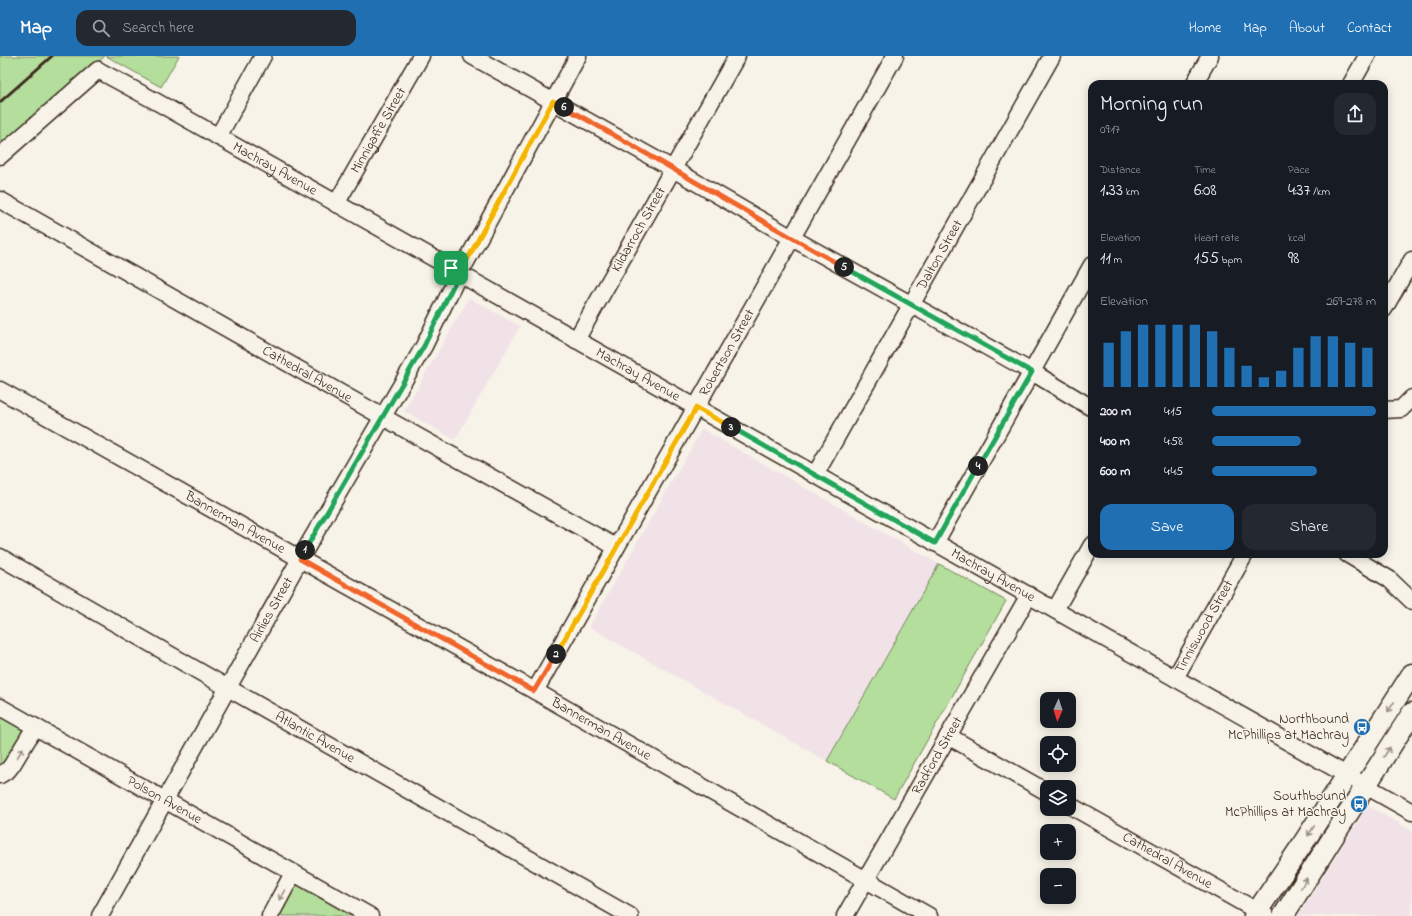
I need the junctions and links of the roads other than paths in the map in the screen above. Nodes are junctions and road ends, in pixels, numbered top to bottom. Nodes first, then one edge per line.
1 (263, 56) edge
2 (421, 56) edge
3 (472, 56) edge
4 (578, 56) edge
5 (737, 56) edge
6 (895, 56) edge
7 (1052, 56) edge
8 (1210, 56) edge
9 (1367, 56) edge
10 (1196, 80) edge
11 (1353, 80) edge
12 (553, 101) junction
13 (218, 137) junction
14 (0, 156) edge
15 (673, 169) junction
16 (0, 200) edge
17 (336, 204) junction
18 (792, 238) junction
19 (1412, 260) edge
20 (1088, 273) edge
21 (460, 274) junction
22 (1388, 302) edge
23 (912, 305) junction
24 (576, 340) junction
25 (1032, 372) junction
26 (0, 390) edge
27 (1412, 398) edge
28 (1088, 406) edge
29 (696, 408) junction
30 (1388, 410) edge
31 (383, 417) junction
32 (815, 475) junction
33 (935, 543) junction
34 (616, 547) junction
35 (1088, 552) edge
36 (0, 556) edge
37 (1243, 558) edge
38 (1353, 558) edge
39 (300, 559) junction
40 (1028, 595) junction
41 (1412, 601) edge
42 (1055, 610) junction
43 (1412, 674) edge
44 (1175, 678) junction
45 (228, 688) junction
46 (534, 691) junction
47 (0, 707) edge
48 (1412, 713) edge
49 (35, 727) junction
50 (948, 736) junction
51 (0, 775) edge
52 (1348, 775) junction
53 (1366, 785) junction
54 (1040, 788) edge
55 (165, 800) junction
56 (1076, 809) edge
57 (1412, 812) edge
58 (293, 873) junction
59 (866, 881) junction
60 (1259, 914) edge
61 (100, 916) edge
62 (270, 916) edge
63 (370, 916) edge
64 (630, 916) edge
65 (845, 916) edge
66 (929, 916) edge
67 (1283, 916) edge

1 - 13 street
2 - 17 street, Minnigaffe Street
3 - 12 street
4 - 12 street, Airlies Street
5 - 15 street, Kildarroch Street
6 - 18 street, Robertson Street
7 - 23 street, Dalton Street
8 - 10 street
9 - 11 street
12 - 15 street
12 - 21 street, Airlies Street
13 - 14 street, Machray Avenue
13 - 17 street, Machray Avenue
15 - 18 street
15 - 24 street, Kildarroch Street
16 - 31 street, Cathedral Avenue
17 - 21 street, Machray Avenue
18 - 23 street
18 - 29 street, Robertson Street
19 - 22 street
20 - 25 street
21 - 24 street, Machray Avenue
21 - 31 street, Airlies Street
23 - 25 street
23 - 32 street, Dalton Street
24 - 29 street, Machray Avenue
25 - 28 street
25 - 33 street
26 - 39 street, Bannerman Avenue
27 - 30 street
29 - 32 street, Machray Avenue
29 - 34 street, Robertson Street
31 - 34 street, Cathedral Avenue
31 - 39 street, Airlies Street
32 - 33 street, Machray Avenue
33 - 40 street, Machray Avenue
34 - 46 street, Robertson Street
35 - 42 street
36 - 45 street, Atlantic Avenue
37 - 44 street, Tinniswood Street
38 - 41 street
39 - 45 street, Airlies Street
39 - 46 street, Bannerman Avenue
40 - 42 street, Machray Avenue
40 - 50 street, Radford Street
42 - 44 street, Machray Avenue
43 -> 52 main road
44 - 52 street, Machray Avenue
45 - 55 street, Airlies Street
45 - 64 street, Atlantic Avenue
46 - 59 street, Bannerman Avenue
47 - 49 street, Polson Avenue
53 -> 48 main road
51 -> 49 street
49 - 55 street, Polson Avenue
50 - 54 street
50 - 59 street, Radford Street
52 - 53 street, Machray Avenue
52 -> 60 main road
53 - 57 street, Machray Avenue
67 -> 53 main road
55 - 58 street, Polson Avenue
55 - 61 street, Airlies Street
56 - 60 street, Cathedral Avenue
58 -> 62 street
58 - 63 street, Polson Avenue
59 - 65 street, Radford Street
59 - 66 street, Bannerman Avenue

